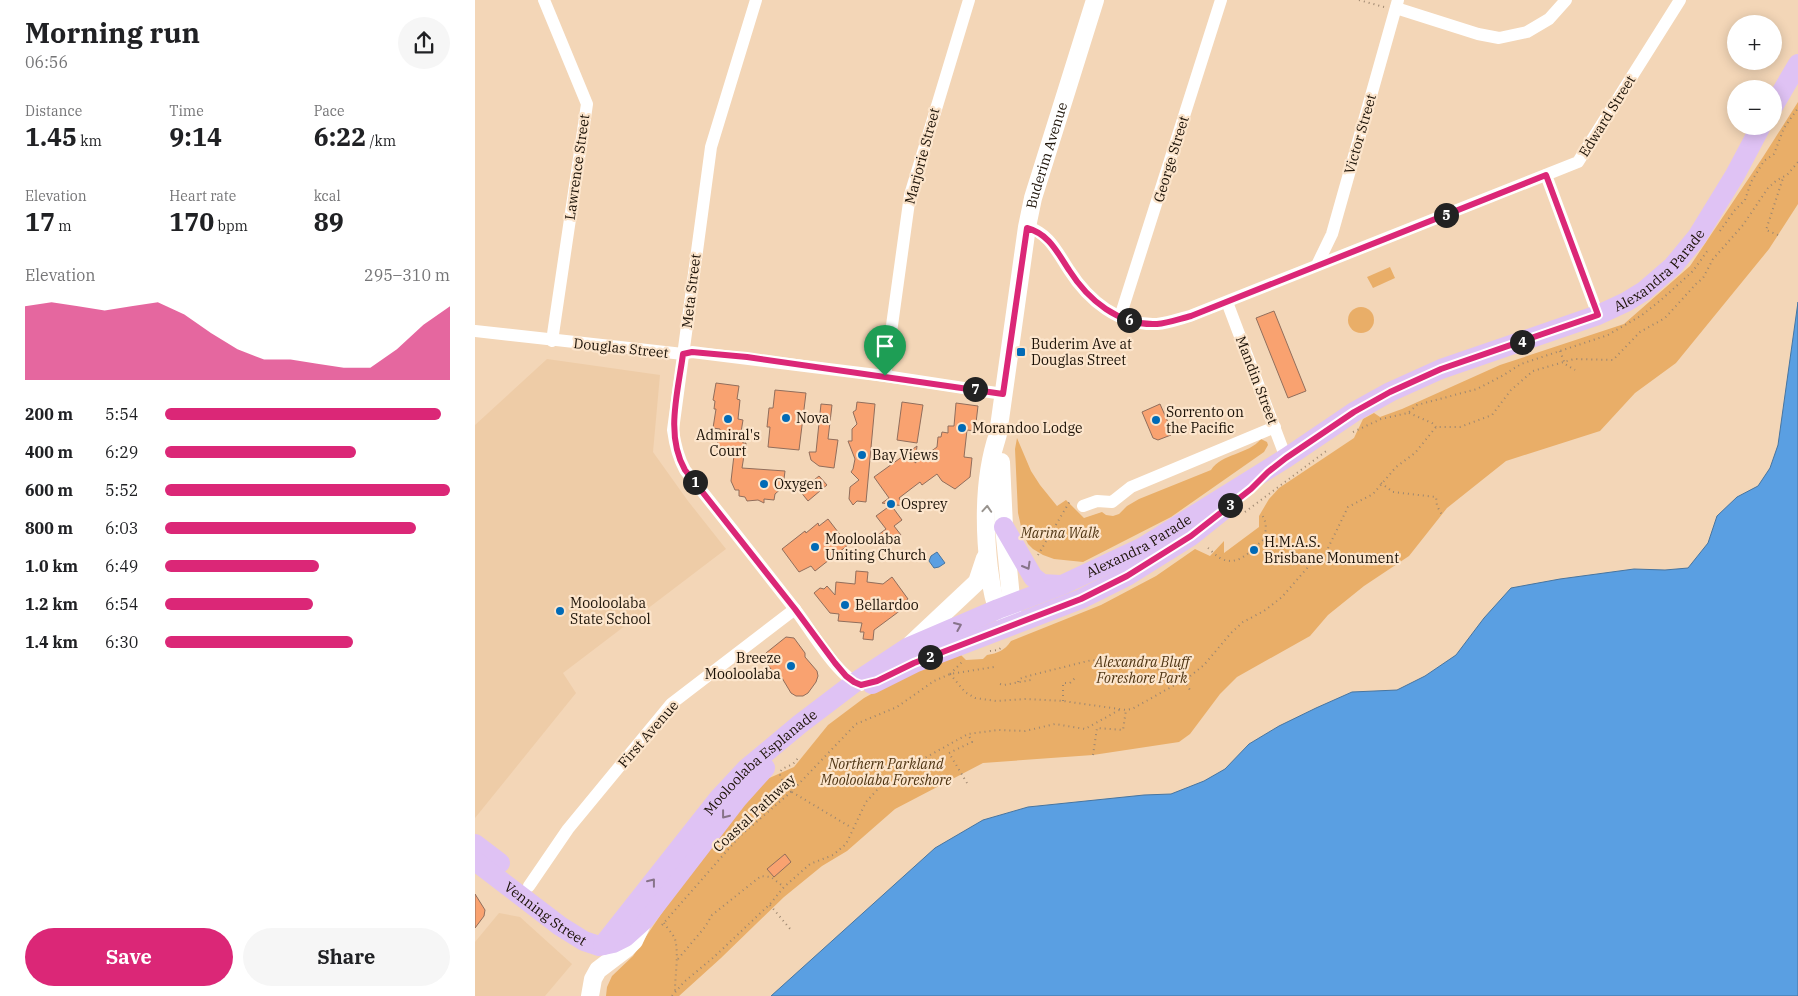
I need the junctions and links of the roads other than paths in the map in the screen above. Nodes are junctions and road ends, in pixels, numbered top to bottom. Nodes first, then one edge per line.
1 (544, 0) edge
2 (756, 0) edge
3 (969, 0) edge
4 (1095, 0) edge
5 (1221, 0) edge
6 (1566, 0) edge
7 (1680, 0) edge
8 (1394, 5) edge
9 (1798, 64) edge
10 (1798, 83) edge
11 (1782, 91) edge
12 (1782, 108) edge
13 (1756, 135) edge
14 (1764, 135) edge
15 (1546, 175) junction
16 (1735, 175) junction
17 (1027, 228) junction
18 (1317, 266) junction
19 (1227, 302) junction
20 (1598, 315) junction
21 (1120, 317) junction
22 (475, 331) edge
23 (552, 341) junction
24 (683, 354) junction
25 (885, 376) junction
26 (1003, 394) junction
27 (1275, 427) junction
28 (998, 434) junction
29 (1286, 458) junction
30 (1083, 506) dead end
31 (1004, 527) junction
32 (987, 547) junction
33 (1062, 585) junction
34 (1005, 606) junction
35 (795, 609) junction
36 (1013, 624) junction
37 (907, 648) junction
38 (877, 681) junction
39 (854, 682) junction
40 (475, 844) edge
41 (475, 861) edge
42 (529, 886) junction
43 (622, 920) junction
44 (655, 924) junction
45 (603, 946) junction
46 (584, 996) edge
47 (589, 996) edge

1 - 23 street, Lawrence Street
2 - 24 street, Meta Street
3 - 25 street, Marjorie Street
4 - 17 main road, Buderim Avenue
5 - 21 street, George Street
6 - 8 street
7 - 15 street, Edward Street
8 - 18 street, Victor Street
9 - 11 main road
10 - 12 main road
13 - 16 main road, Alexandra Parade
14 - 16 main road, Alexandra Parade
15 - 18 street, Edward Street
15 - 20 street
16 - 20 main road, Alexandra Parade
17 - 21 street, Edward Street
17 - 26 main road, Buderim Avenue
18 - 19 street, Edward Street
19 - 21 street, Edward Street
19 - 27 street, Mandin Street
20 - 29 main road, Alexandra Parade
22 - 23 street, Douglas Street
23 - 24 street, Douglas Street
24 - 25 street, Douglas Street
24 - 35 street, Meta Street
25 - 26 street, Douglas Street
26 - 28 main road, Buderim Avenue
27 - 29 street, Mandin Street
27 - 30 street
28 - 31 main road, Buderim Avenue
32 -> 28 main road, Buderim Avenue
29 - 33 main road, Alexandra Parade
29 - 36 main road, Alexandra Parade
31 -> 33 main road
31 - 34 main road, Buderim Avenue
32 - 34 main road, Buderim Avenue
32 - 37 main road
33 - 34 main road, Alexandra Parade
34 - 36 main road, Buderim Avenue
37 -> 34 main road, Mooloolaba Esplanade
35 - 39 street, Meta Street
35 - 42 street, First Avenue
36 - 38 main road, Mooloolaba Esplanade
37 - 39 main road, Mooloolaba Esplanade
38 - 39 street
38 -> 44 main road, Mooloolaba Esplanade
43 -> 39 main road, Mooloolaba Esplanade
40 - 42 main road, Venning Street
41 - 45 main road, Venning Street
42 - 43 main road, Venning Street
43 - 45 main road, Mooloolaba Esplanade
44 - 45 main road, Venning Street
44 - 47 main road, Mooloolaba Esplanade
45 - 46 main road, Mooloolaba Esplanade

